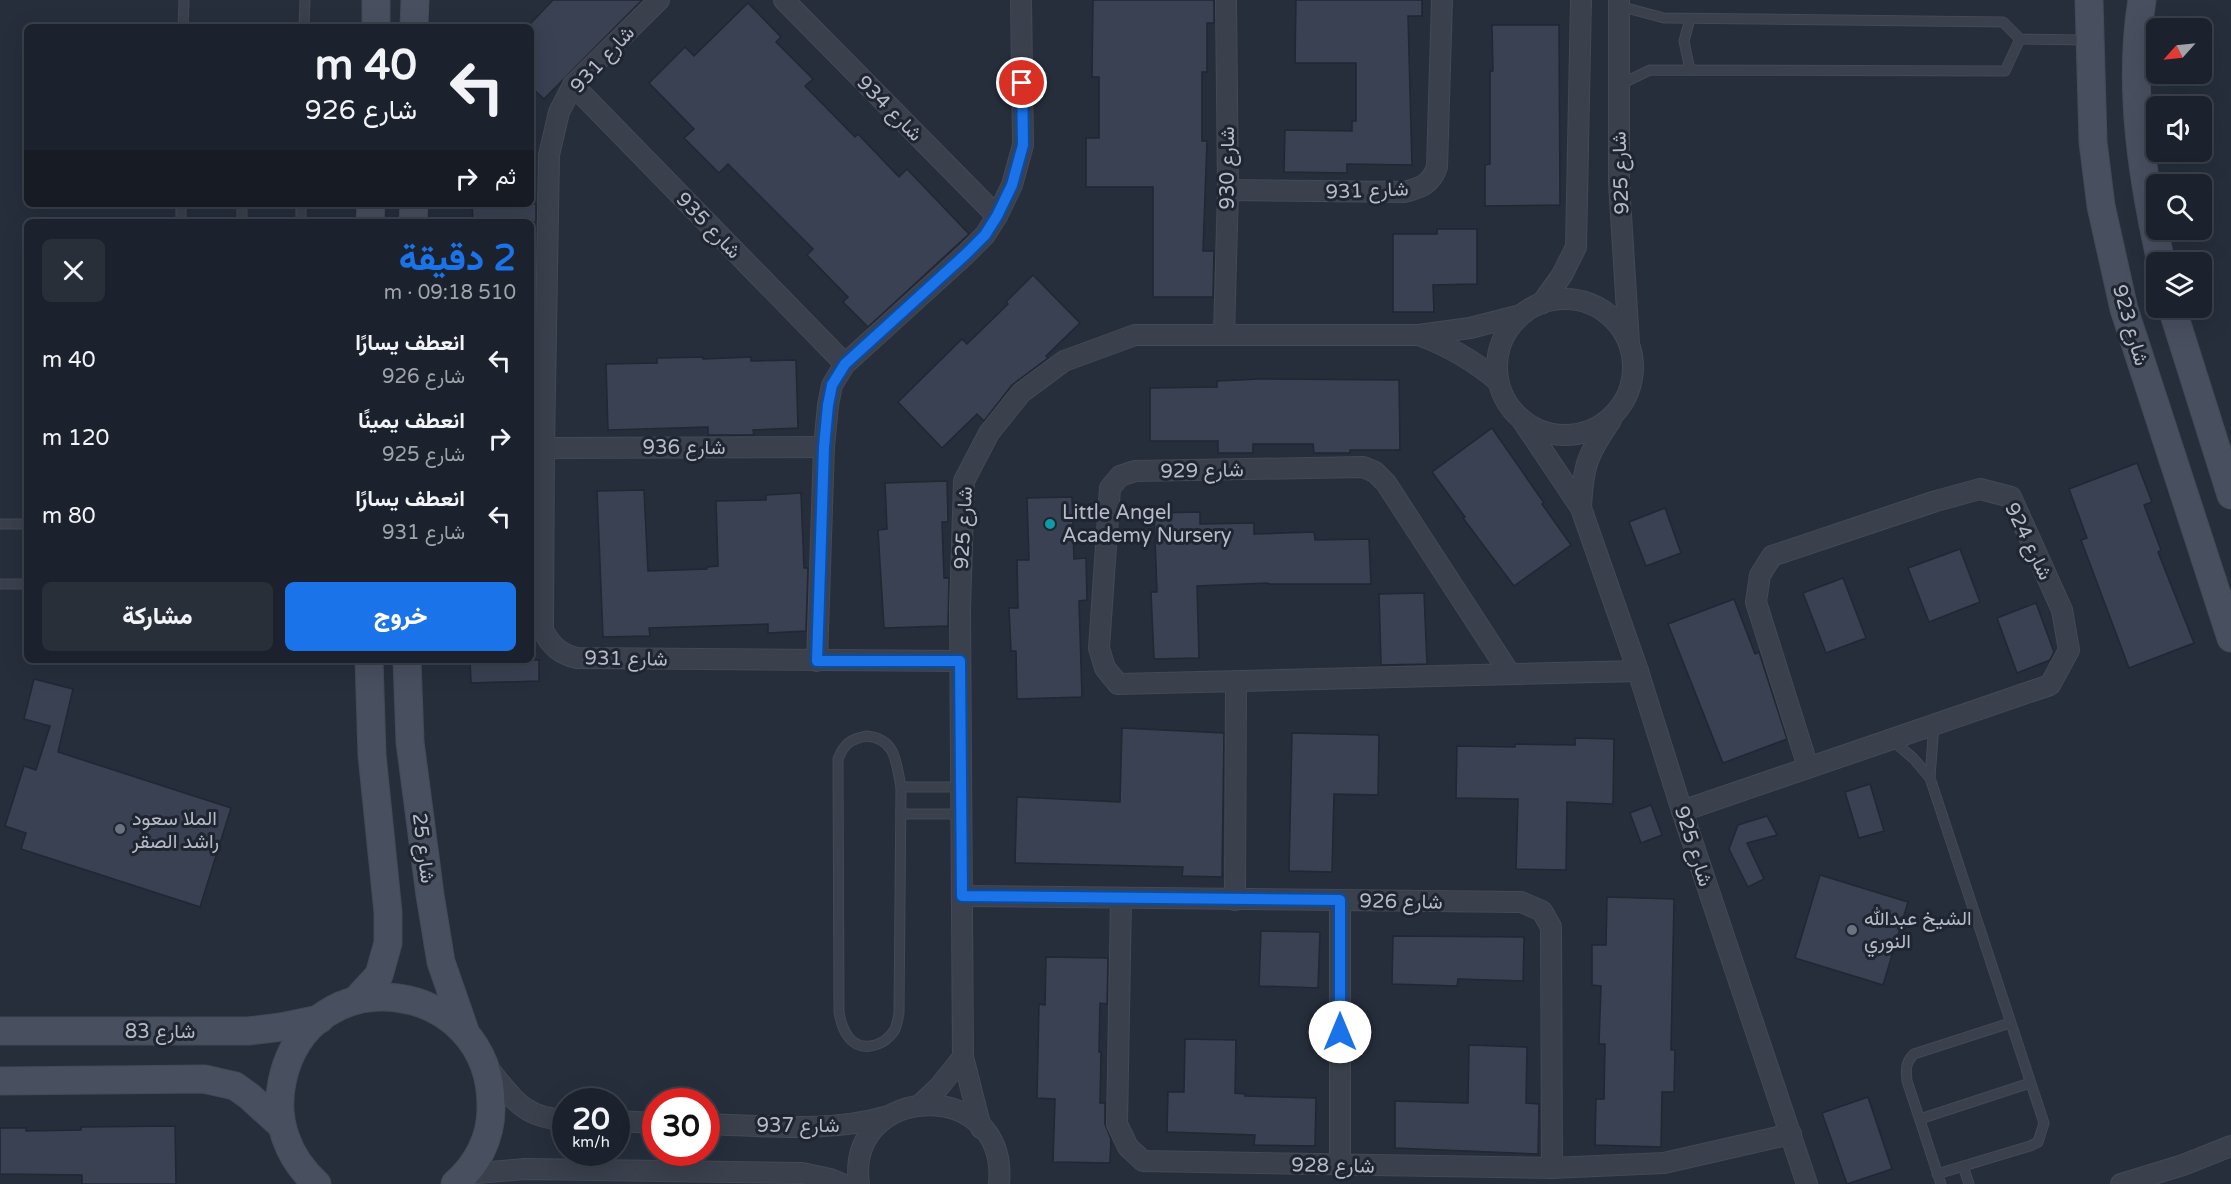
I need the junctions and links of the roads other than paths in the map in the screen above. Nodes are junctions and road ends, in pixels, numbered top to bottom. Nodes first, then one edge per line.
1 (184, 0) edge
2 (305, 0) edge
3 (376, 0) edge
4 (415, 0) edge
5 (659, 0) edge
6 (784, 0) edge
7 (1021, 0) edge
8 (1226, 0) edge
9 (1442, 0) edge
10 (1581, 0) edge
11 (2089, 0) edge
12 (2142, 0) edge
13 (1619, 3) edge
14 (1690, 19) junction
15 (183, 24) edge
16 (304, 24) edge
17 (376, 24) edge
18 (414, 24) edge
19 (2020, 39) junction
20 (2090, 40) junction
21 (1690, 70) junction
22 (1619, 85) junction
23 (573, 86) junction
24 (1228, 190) junction
25 (997, 216) junction
26 (2159, 252) edge
27 (1542, 303) junction
28 (1521, 315) junction
29 (2175, 318) edge
30 (1224, 335) junction
31 (1419, 335) junction
32 (1629, 345) junction
33 (845, 364) junction
34 (1498, 381) junction
35 (1619, 408) junction
36 (1522, 420) junction
37 (824, 447) junction
38 (544, 448) junction
39 (2231, 495) edge
40 (1581, 508) junction
41 (0, 524) edge
42 (24, 524) edge
43 (0, 584) edge
44 (24, 584) edge
45 (2231, 638) edge
46 (817, 661) junction
47 (960, 661) junction
48 (369, 663) edge
49 (407, 663) edge
50 (1638, 671) junction
51 (1510, 674) junction
52 (1236, 682) junction
53 (1934, 724) junction
54 (1891, 739) junction
55 (1808, 767) junction
56 (1929, 778) junction
57 (901, 787) junction
58 (961, 787) junction
59 (1682, 811) junction
60 (901, 813) junction
61 (961, 814) junction
62 (962, 896) junction
63 (1121, 899) junction
64 (1235, 900) junction
65 (1340, 900) junction
66 (356, 1000) junction
67 (320, 1019) junction
68 (2010, 1023) junction
69 (0, 1031) edge
70 (465, 1032) junction
71 (963, 1057) junction
72 (484, 1063) junction
73 (0, 1081) edge
74 (2030, 1083) junction
75 (920, 1105) junction
76 (888, 1116) junction
77 (552, 1119) edge
78 (1920, 1119) junction
79 (720, 1124) edge
80 (281, 1125) junction
81 (981, 1128) junction
82 (1791, 1134) junction
83 (2231, 1146) edge
84 (1340, 1165) junction
85 (1964, 1166) junction
86 (1552, 1168) junction
87 (1937, 1174) junction
88 (460, 1179) edge
89 (309, 1180) edge
90 (842, 1184) edge
91 (859, 1184) edge
92 (999, 1184) edge
93 (1807, 1184) edge
94 (1941, 1184) edge
95 (1969, 1184) edge
96 (2121, 1184) edge

1 - 15 lane
2 - 16 lane
3 - 17 street
4 - 18 street
5 - 23 street, شارع 931
6 - 25 street, شارع 934
7 - 25 street
8 - 24 street, شارع 930
9 - 24 street, شارع 931
10 - 27 street, شارع 925
11 - 20 street, شارع 923
12 - 26 street
13 - 14 lane
13 - 22 street, شارع 925
14 - 19 lane
14 - 21 lane
19 - 20 lane
19 - 21 lane
20 - 45 street, شارع 923
21 - 22 lane
22 - 32 street, شارع 925
23 - 33 street, شارع 935
23 - 38 street, شارع 931
24 - 30 street, شارع 930
25 - 33 street
27 - 28 street
27 - 32 street
28 - 31 street, شارع 925
28 - 34 street
29 - 39 street
30 - 31 street, شارع 925
30 - 47 street, شارع 925
31 - 34 street, شارع 925
32 - 35 street
33 - 37 street
34 - 36 street
35 - 36 street
35 - 40 street, شارع 925
36 - 40 street, شارع 925
37 - 38 street, شارع 936
37 - 46 street
38 - 46 street, شارع 931
40 - 50 street, شارع 925
41 - 42 lane
43 - 44 lane
46 - 47 street, شارع 931
47 - 58 street, شارع 925
48 - 66 street
49 - 70 street, شارع 25
50 - 51 street, شارع 929
50 - 59 street, شارع 925
51 - 52 street, شارع 929
51 - 52 street, شارع 929
52 - 64 street
53 - 54 street, شارع 924
53 - 55 street, شارع 924
53 - 56 lane
54 - 55 street, شارع 924
54 - 56 lane
55 - 59 street, شارع 924
56 - 68 lane
57 - 58 lane
57 - 60 lane
57 - 60 lane
58 - 61 street, شارع 925
59 - 82 street, شارع 925
60 - 61 lane
61 - 62 street, شارع 925
62 - 63 street, شارع 926
62 - 71 street, شارع 925
63 - 64 street, شارع 926
63 - 84 street, شارع 928
64 - 65 street, شارع 926
65 - 84 street
65 - 86 street, شارع 926
66 - 67 street
66 - 70 street
67 - 69 street, شارع 83
67 - 80 street
68 - 74 lane
68 - 78 lane
70 - 72 street
71 - 75 street
71 - 81 street, شارع 925
72 - 77 street
72 - 88 street
73 - 80 street
74 - 78 lane
74 - 85 lane
75 - 76 street, شارع 937
75 - 81 street
76 - 79 street, شارع 937
76 - 91 street
78 - 87 lane
80 - 89 street
81 - 92 street
82 - 86 street, شارع 928
82 - 93 street, شارع 925
83 - 96 street
84 - 86 street, شارع 928
85 - 87 lane
85 - 95 lane
87 - 94 lane
88 - 90 street

